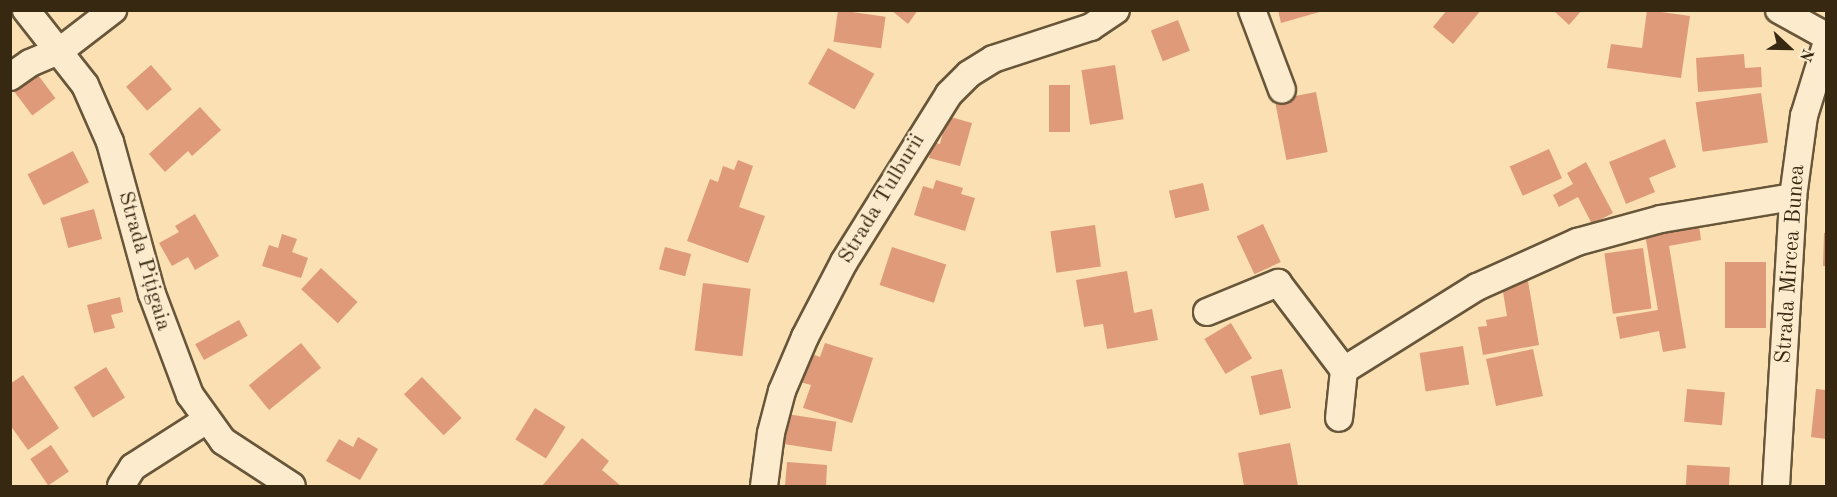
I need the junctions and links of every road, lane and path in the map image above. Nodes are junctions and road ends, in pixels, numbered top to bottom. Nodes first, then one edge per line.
1 (26, 10) edge
2 (113, 10) edge
3 (1116, 10) edge
4 (1252, 10) edge
5 (1779, 10) edge
6 (1827, 36) edge
7 (1827, 45) edge
8 (61, 50) junction
9 (10, 77) edge
10 (1282, 90) dead end
11 (1792, 197) junction
12 (1207, 312) dead end
13 (1344, 370) junction
14 (1339, 418) dead end
15 (206, 421) junction
16 (121, 486) edge
17 (292, 486) edge
18 (764, 486) edge
19 (1776, 486) edge

1 - 8 street, Strada Pițigaia
2 - 8 street
3 - 18 street, Strada Tulburii
4 - 10 street
5 - 6 street
7 - 11 street, Strada Mircea Bunea
8 - 9 street
8 - 15 street, Strada Pițigaia
11 - 13 street
11 - 19 street, Strada Mircea Bunea
12 - 13 street
13 - 14 street
15 - 16 street
15 - 17 street, Strada Pițigaia

